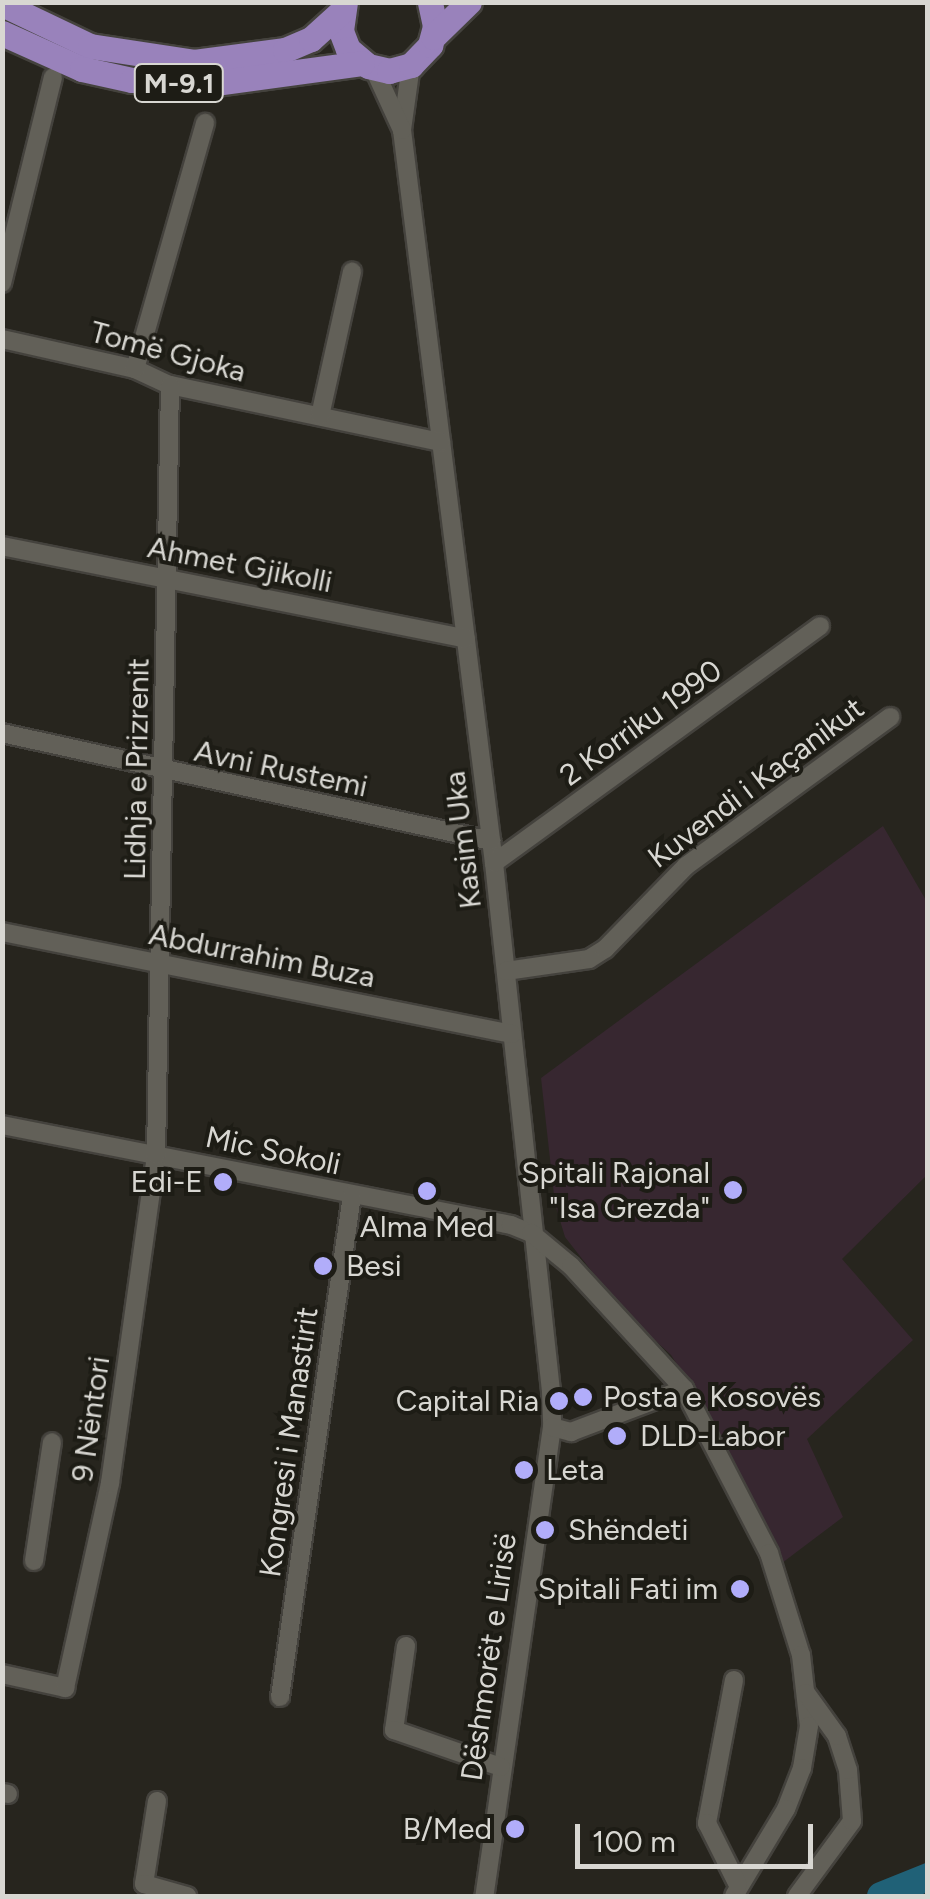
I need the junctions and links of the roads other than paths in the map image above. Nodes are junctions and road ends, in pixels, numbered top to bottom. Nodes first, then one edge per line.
1 (430, 2) edge
2 (468, 2) edge
3 (2, 4) edge
4 (344, 7) edge
5 (2, 34) edge
6 (434, 36) junction
7 (412, 64) junction
8 (368, 66) junction
9 (53, 77) dead end
10 (204, 123) dead end
11 (402, 130) junction
12 (352, 272) dead end
13 (2, 283) edge
14 (2, 339) edge
15 (134, 370) junction
16 (170, 385) junction
17 (320, 416) junction
18 (441, 442) junction
19 (2, 546) edge
20 (168, 578) junction
21 (820, 626) dead end
22 (466, 639) junction
23 (890, 718) dead end
24 (2, 733) edge
25 (162, 772) junction
26 (492, 841) junction
27 (494, 864) junction
28 (2, 932) edge
29 (164, 964) junction
30 (506, 971) junction
31 (512, 1034) junction
32 (2, 1125) edge
33 (156, 1155) junction
34 (352, 1195) junction
35 (532, 1233) junction
36 (684, 1389) junction
37 (552, 1426) junction
38 (52, 1442) dead end
39 (34, 1561) dead end
40 (406, 1646) dead end
41 (2, 1674) edge
42 (734, 1680) dead end
43 (806, 1693) junction
44 (280, 1696) dead end
45 (501, 1767) junction
46 (157, 1801) dead end
47 (736, 1891) edge
48 (187, 1896) edge
49 (484, 1896) edge
50 (797, 1896) edge

1 - 6 main road
2 - 6 main road
3 - 4 main road, M-9.1
4 - 8 main road, M-9.1
5 - 8 main road, M-9.1
6 - 7 main road
7 - 8 main road, M-9.1
7 - 11 street
8 - 11 street
9 - 13 street
10 - 15 street
11 - 18 street, Kasim Uka
12 - 17 street
14 - 15 street, Tomë Gjoka
15 - 16 street, Tomë Gjoka
16 - 17 street, Tomë Gjoka
16 - 20 street, Lidhja e Prizrenit
17 - 18 street, Tomë Gjoka
18 - 22 street, Kasim Uka
19 - 20 street, Ahmet Gjikolli
20 - 22 street, Ahmet Gjikolli
20 - 25 street, Lidhja e Prizrenit
21 - 27 street, 2 Korriku 1990
22 - 26 street, Kasim Uka
23 - 30 street, Kuvendi i Kaçanikut
24 - 25 street, Avni Rustemi
25 - 26 street, Avni Rustemi
25 - 29 street, Lidhja e Prizrenit
26 - 27 street, Kasim Uka
27 - 30 street, Kasim Uka
28 - 29 street, Abdurrahim Buza
29 - 31 street, Abdurrahim Buza
29 - 33 street, Lidhja e Prizrenit
30 - 31 street, Kasim Uka
31 - 35 street, Kasim Uka
32 - 33 street, Mic Sokoli
33 - 34 street, Mic Sokoli
33 - 41 street, 9 Nëntori
34 - 35 street, Mic Sokoli
34 - 44 street, Kongresi i Manastirit
35 - 36 street
35 - 37 street, Dëshmorët e Lirisë
36 - 37 street
36 - 43 street
37 - 45 street, Dëshmorët e Lirisë
38 - 39 street, 9 Nëntori
40 - 45 street
42 - 47 street
43 - 47 street
43 - 50 street
45 - 49 street, Dëshmorët e Lirisë
46 - 48 street

